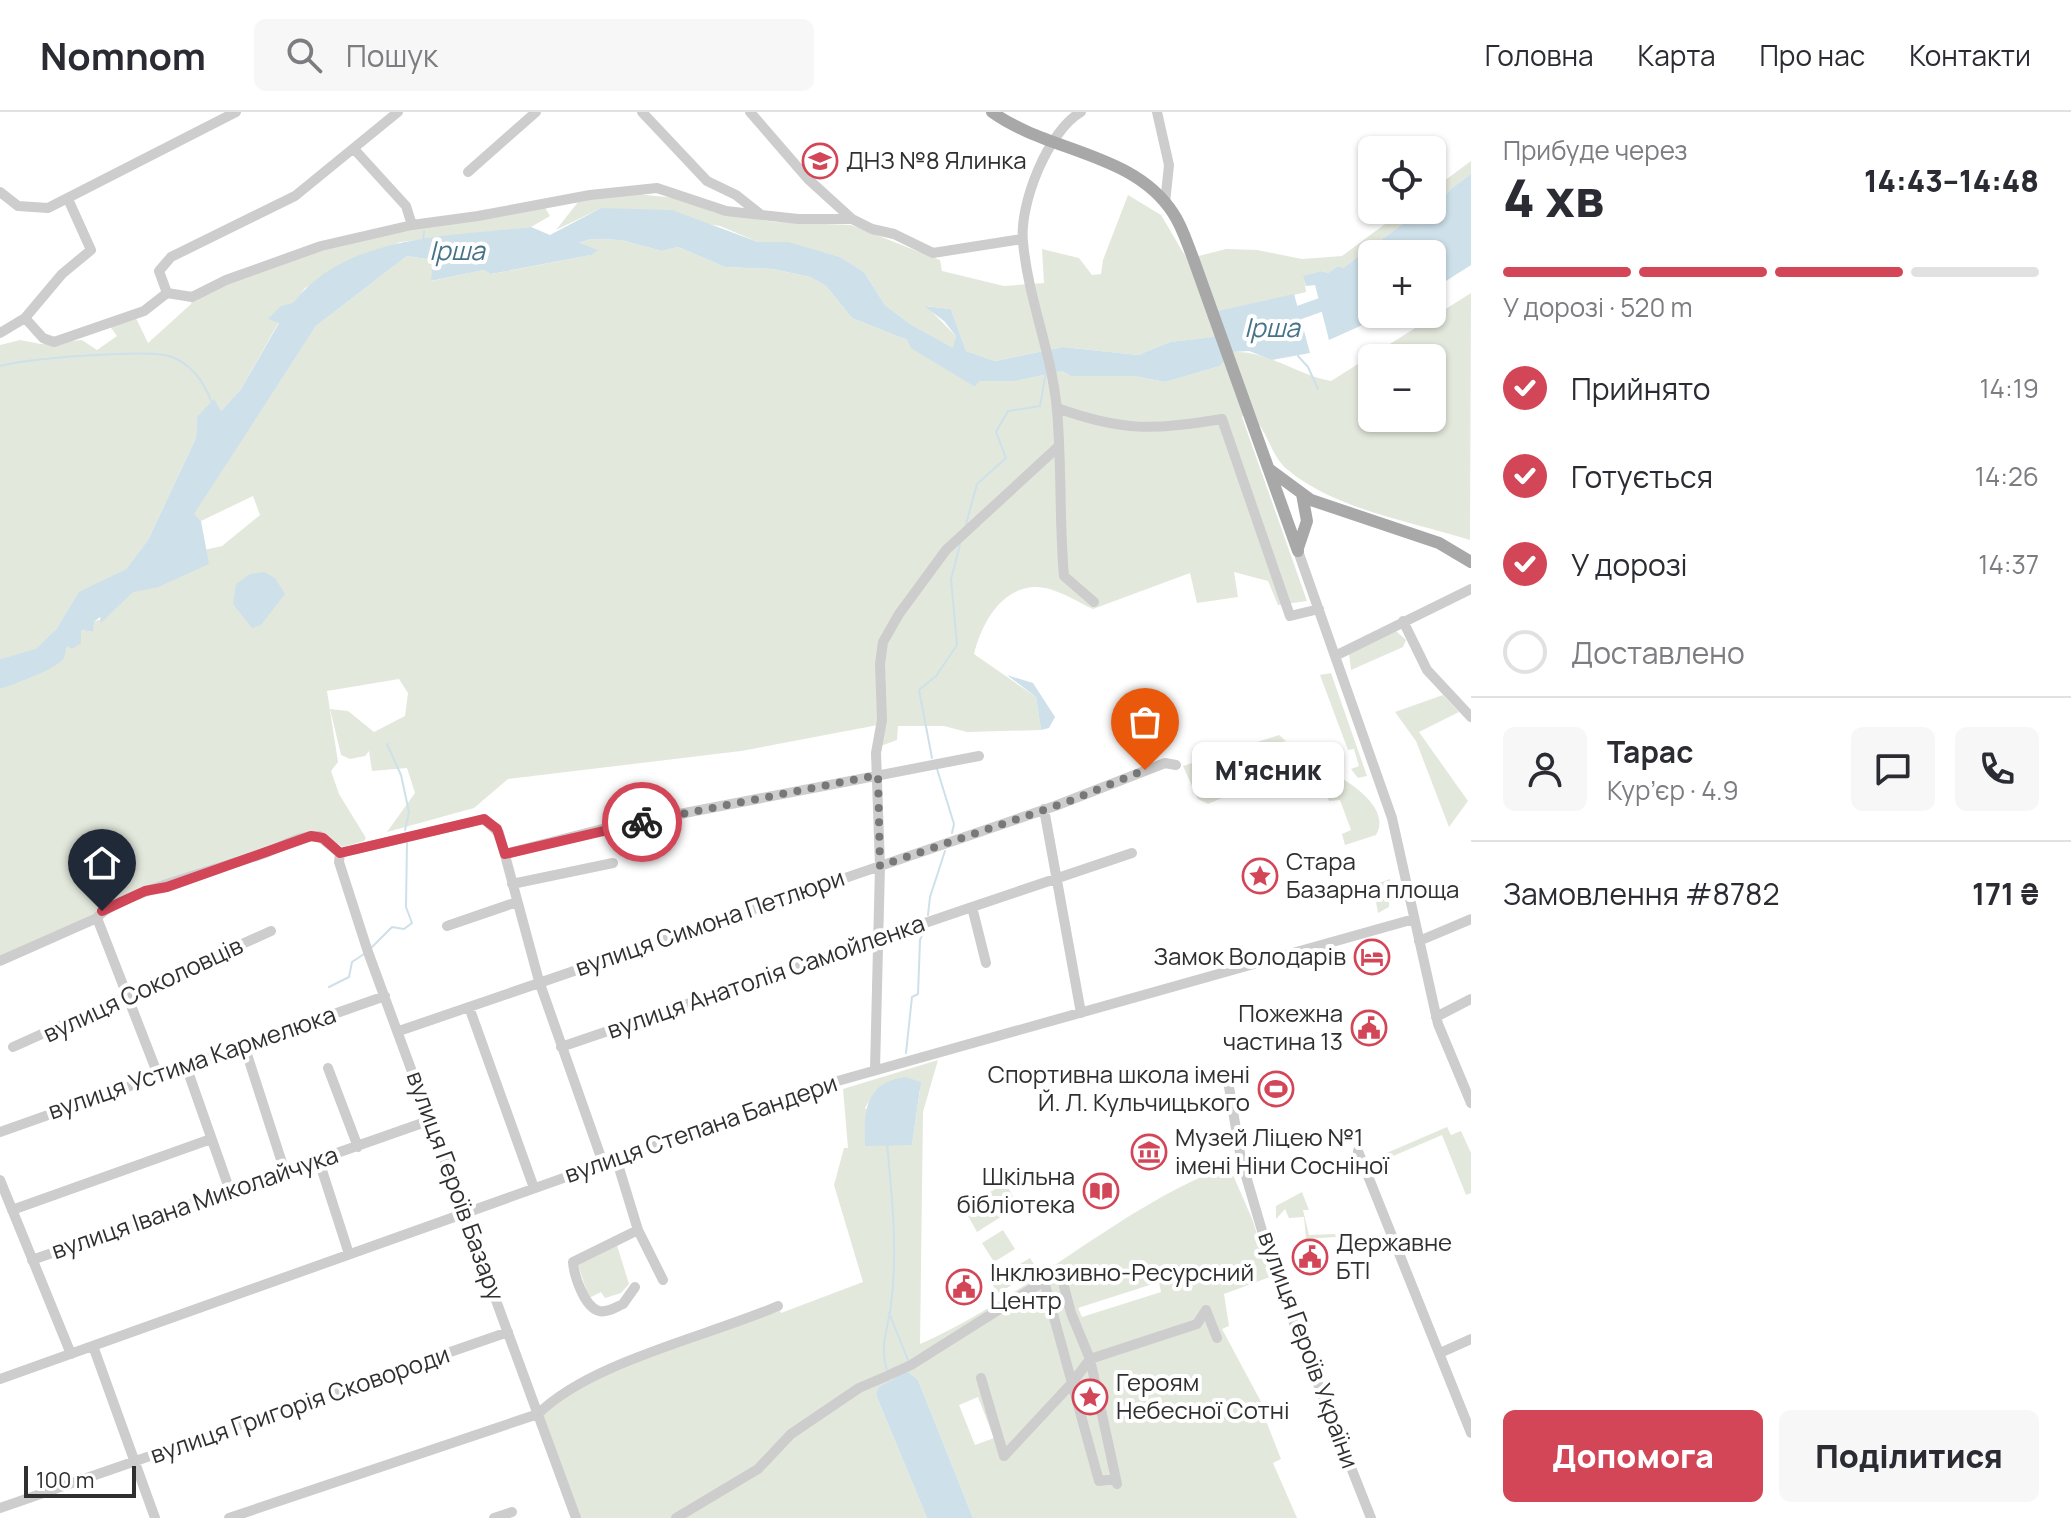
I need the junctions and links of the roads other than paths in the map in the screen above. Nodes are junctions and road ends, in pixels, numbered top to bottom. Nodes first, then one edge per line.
1 (236, 112) edge
2 (398, 112) edge
3 (536, 112) edge
4 (642, 112) edge
5 (750, 112) edge
6 (992, 112) edge
7 (1081, 112) edge
8 (1157, 112) edge
9 (1052, 142) junction
10 (354, 149) junction
11 (468, 172) dead end
12 (0, 192) edge
13 (68, 199) junction
14 (1165, 203) junction
15 (760, 214) junction
16 (852, 219) junction
17 (412, 225) junction
18 (1022, 239) junction
19 (167, 293) junction
20 (25, 318) junction
21 (0, 333) edge
22 (1057, 408) junction
23 (1059, 446) junction
24 (1267, 467) junction
25 (1302, 494) junction
26 (1334, 509) junction
27 (1307, 521) junction
28 (1298, 551) junction
29 (1470, 559) edge
30 (1471, 589) edge
31 (1094, 602) dead end
32 (1319, 609) junction
33 (1403, 621) junction
34 (1335, 656) junction
35 (1471, 717) edge
36 (979, 756) dead end
37 (1176, 765) dead end
38 (878, 775) junction
39 (1044, 809) junction
40 (340, 853) junction
41 (1132, 853) dead end
42 (505, 854) junction
43 (613, 863) dead end
44 (880, 866) junction
45 (1056, 878) junction
46 (512, 884) junction
47 (517, 902) junction
48 (972, 907) junction
49 (97, 918) junction
50 (1414, 919) junction
51 (1471, 919) edge
52 (447, 926) dead end
53 (271, 931) dead end
54 (878, 939) junction
55 (1419, 941) junction
56 (0, 961) edge
57 (986, 963) dead end
58 (539, 981) junction
59 (385, 996) junction
60 (127, 998) junction
61 (1471, 999) edge
62 (469, 1007) junction
63 (1081, 1013) junction
64 (1436, 1017) junction
65 (399, 1031) junction
66 (244, 1045) junction
67 (13, 1047) dead end
68 (561, 1047) junction
69 (186, 1066) junction
70 (328, 1068) dead end
71 (875, 1070) junction
72 (158, 1075) junction
73 (1229, 1087) dead end
74 (1471, 1103) edge
75 (431, 1120) junction
76 (0, 1132) edge
77 (211, 1139) junction
78 (358, 1147) junction
79 (1358, 1151) dead end
80 (616, 1158) junction
81 (319, 1161) junction
82 (603, 1163) junction
83 (285, 1172) junction
84 (0, 1180) edge
85 (534, 1188) junction
86 (230, 1191) junction
87 (12, 1210) junction
88 (464, 1213) junction
89 (638, 1230) junction
90 (349, 1254) junction
91 (32, 1260) junction
92 (663, 1280) dead end
93 (1044, 1281) junction
94 (635, 1287) dead end
95 (778, 1306) dead end
96 (1073, 1317) junction
97 (508, 1332) junction
98 (1057, 1337) junction
99 (1217, 1338) dead end
100 (1471, 1339) edge
101 (93, 1346) junction
102 (1440, 1353) junction
103 (71, 1354) junction
104 (1090, 1359) junction
105 (981, 1378) dead end
106 (0, 1379) edge
107 (1072, 1383) junction
108 (538, 1414) junction
109 (1471, 1433) edge
110 (136, 1463) junction
111 (0, 1508) edge
112 (512, 1512) dead end
113 (155, 1518) edge
114 (229, 1518) edge
115 (494, 1518) edge
116 (576, 1518) edge
117 (676, 1518) edge
118 (1371, 1518) edge

1 - 13 street
2 - 10 street
3 - 11 street
4 - 15 street
5 - 16 street
6 - 9 main road
7 - 9 street
8 - 14 street
9 - 14 main road
9 - 18 street
10 - 17 street
10 - 19 street
12 - 13 street
13 - 20 street
14 - 24 main road
15 - 16 street
15 - 17 street
16 - 18 street
17 - 19 street
18 - 22 street
19 - 20 street
20 - 21 street
22 - 23 street
22 - 32 street
23 - 31 street
23 - 38 street
24 - 25 main road
24 - 28 main road
25 - 26 main road
25 - 27 main road
26 - 27 main road
26 - 29 main road
27 - 28 main road
28 - 32 street
30 - 33 street
32 - 34 street
33 - 34 street
33 - 35 street
34 - 50 street
36 - 38 street
37 - 39 street, вулиця Симона Петлюри
38 - 42 street
38 - 44 street
39 - 44 street, вулиця Симона Петлюри
39 - 45 street
40 - 42 street
40 - 49 street
40 - 59 street, вулиця Героїв Базару
41 - 45 street, вулиця Анатолія Самойленка
42 - 46 street
43 - 46 street
44 - 54 street
44 - 58 street, вулиця Симона Петлюри
45 - 48 street, вулиця Анатолія Самойленка
45 - 63 street
46 - 47 street
47 - 52 street
47 - 58 street
48 - 54 street, вулиця Анатолія Самойленка
48 - 57 street
49 - 56 street
49 - 60 street
50 - 55 street
50 - 63 street, вулиця Степана Бандери
51 - 55 street
53 - 60 street, вулиця Соколовців
54 - 68 street, вулиця Анатолія Самойленка
54 - 71 street
55 - 64 street
58 - 62 street, вулиця Симона Петлюри
58 - 68 street
59 - 65 street, вулиця Героїв Базару
59 - 66 street, вулиця Устима Кармелюка
60 - 67 street, вулиця Соколовців
60 - 72 street
61 - 64 street
62 - 65 street, вулиця Симона Петлюри
62 - 85 street
63 - 71 street, вулиця Степана Бандери
64 - 74 street
65 - 75 street, вулиця Героїв Базару
66 - 69 street, вулиця Устима Кармелюка
66 - 83 street
68 - 82 street
69 - 72 street, вулиця Устима Кармелюка
69 - 77 street
70 - 78 street, вулиця Івана Миколайчука
71 - 80 street, вулиця Степана Бандери
72 - 76 street, вулиця Устима Кармелюка
73 - 118 street, вулиця Героїв України
75 - 78 street, вулиця Івана Миколайчука
75 - 88 street, вулиця Героїв Базару
77 - 86 street
77 - 87 street
78 - 81 street, вулиця Івана Миколайчука
79 - 102 street
80 - 82 street, вулиця Степана Бандери
80 - 89 street
81 - 83 street, вулиця Івана Миколайчука
81 - 90 street
82 - 85 street, вулиця Степана Бандери
83 - 86 street, вулиця Івана Миколайчука
84 - 87 street
85 - 88 street, вулиця Степана Бандери
86 - 91 street, вулиця Івана Миколайчука
87 - 91 street
88 - 90 street, вулиця Степана Бандери
88 - 97 street, вулиця Героїв Базару
89 - 92 street
89 - 94 street
90 - 101 street, вулиця Степана Бандери
91 - 103 street
93 - 96 street
93 - 98 street
93 - 117 street
95 - 108 street
96 - 98 street
96 - 104 street
97 - 108 street, вулиця Героїв Базару
97 - 110 street, вулиця Григорія Сковороди
98 - 107 street
99 - 104 street
100 - 102 street
101 - 103 street, вулиця Степана Бандери
101 - 110 street
102 - 109 street
103 - 106 street, вулиця Степана Бандери
104 - 107 street
104 - 107 street
105 - 107 street
108 - 114 street
108 - 116 street, вулиця Героїв Базару
110 - 111 street, вулиця Григорія Сковороди
110 - 113 street
112 - 115 street

